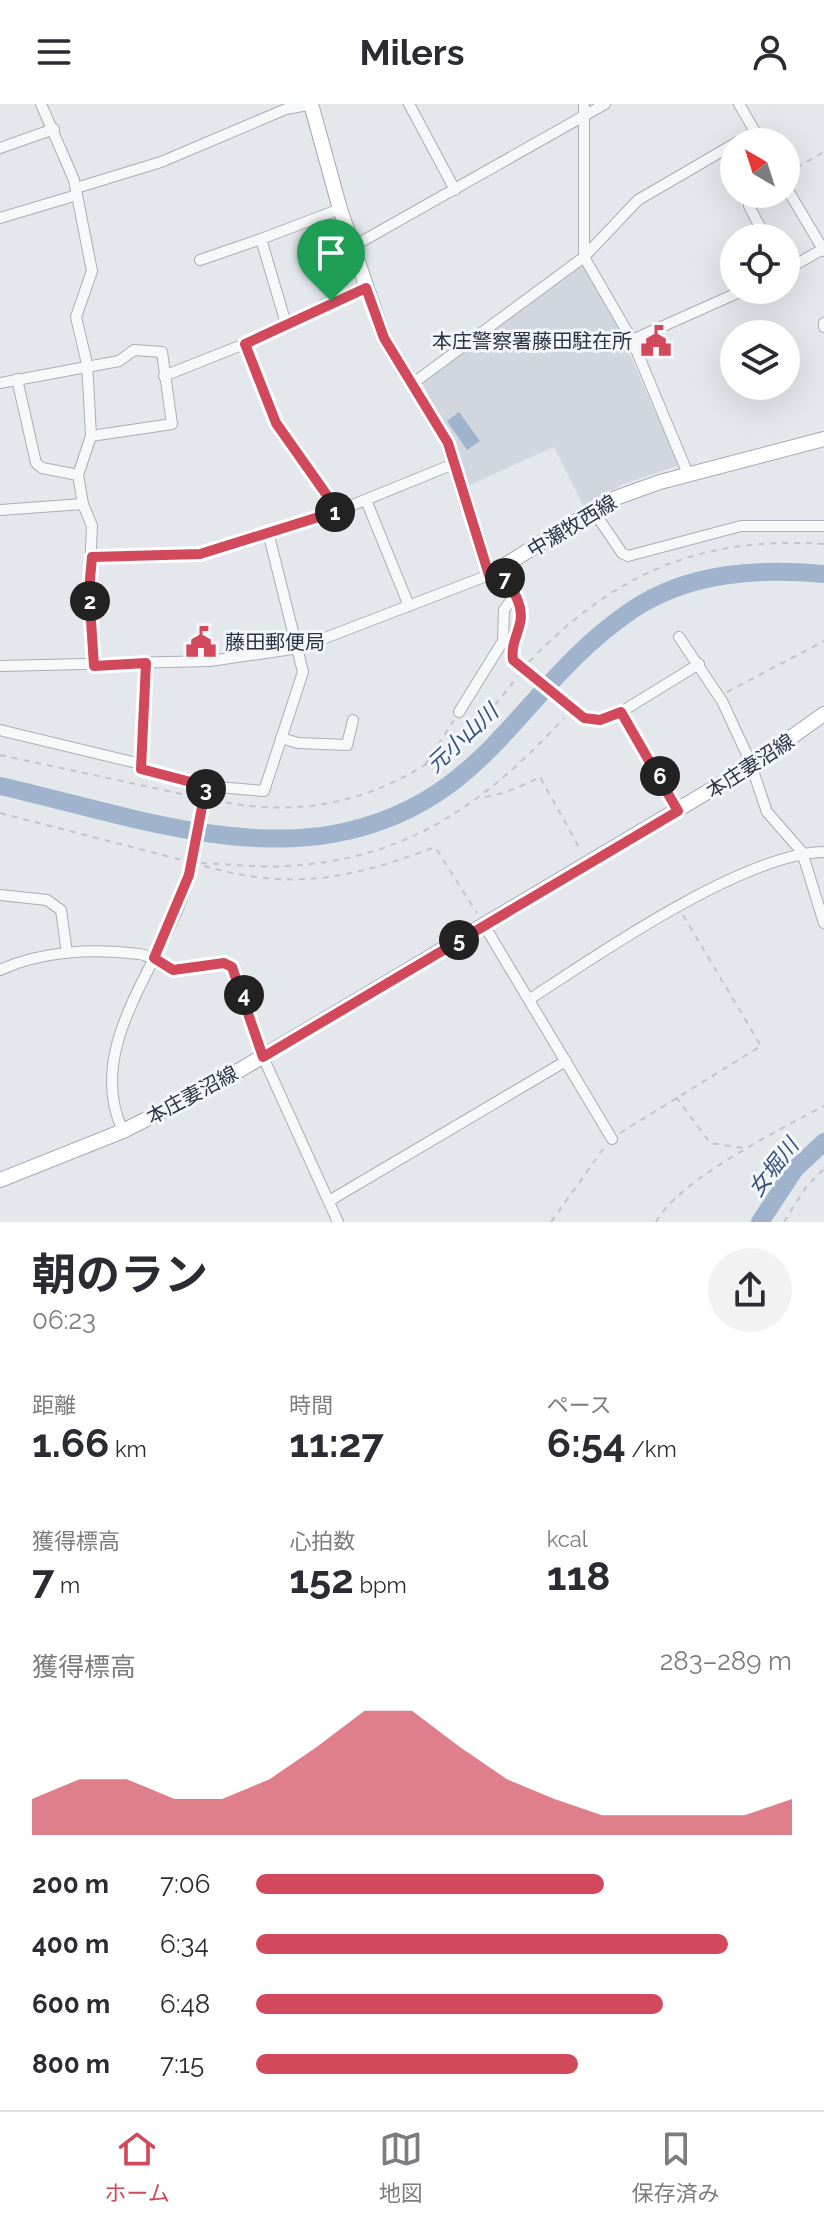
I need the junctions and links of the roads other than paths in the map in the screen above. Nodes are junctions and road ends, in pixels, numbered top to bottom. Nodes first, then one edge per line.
1 (312, 104) edge
2 (409, 104) edge
3 (584, 104) edge
4 (605, 104) edge
5 (739, 104) edge
6 (44, 105) edge
7 (285, 107) edge
8 (584, 117) junction
9 (753, 128) edge
10 (54, 129) junction
11 (0, 148) edge
12 (720, 152) edge
13 (455, 190) junction
14 (76, 192) junction
15 (798, 208) edge
16 (340, 209) junction
17 (0, 218) edge
18 (261, 239) junction
19 (352, 247) junction
20 (823, 250) edge
21 (584, 257) junction
22 (200, 260) dead end
23 (800, 262) edge
24 (366, 288) junction
25 (720, 301) edge
26 (287, 327) junction
27 (632, 340) junction
28 (245, 344) junction
29 (87, 364) junction
30 (164, 376) junction
31 (17, 379) junction
32 (0, 383) edge
33 (412, 384) junction
34 (91, 436) junction
35 (824, 439) edge
36 (456, 463) junction
37 (688, 474) junction
38 (78, 475) junction
39 (366, 500) junction
40 (83, 504) junction
41 (592, 509) junction
42 (0, 510) edge
43 (338, 511) junction
44 (824, 526) edge
45 (268, 532) junction
46 (92, 557) junction
47 (495, 572) junction
48 (515, 595) junction
49 (409, 606) junction
50 (679, 637) dead end
51 (299, 648) junction
52 (146, 663) junction
53 (699, 664) junction
54 (0, 666) edge
55 (94, 666) junction
56 (459, 712) road end
57 (621, 712) junction
58 (824, 714) edge
59 (353, 720) dead end
60 (0, 730) edge
61 (281, 738) junction
62 (141, 764) junction
63 (751, 766) junction
64 (206, 786) junction
65 (678, 811) junction
66 (802, 852) junction
67 (824, 852) edge
68 (0, 895) edge
69 (824, 923) edge
70 (484, 925) junction
71 (67, 953) junction
72 (154, 958) junction
73 (0, 970) edge
74 (530, 999) junction
75 (263, 1057) junction
76 (566, 1061) junction
77 (123, 1131) junction
78 (612, 1139) road end
79 (0, 1180) edge
80 (329, 1201) junction
81 (338, 1222) edge

1 - 7 street
1 - 16 main road
2 - 13 street
3 - 8 street
4 - 8 street
5 - 9 street
6 - 10 street
7 - 14 street
8 - 13 street
8 - 21 street
10 - 11 street
10 - 14 street
12 - 21 street
13 - 19 street
14 - 17 street
14 - 29 street
15 - 20 street
16 - 18 street
16 - 19 main road
18 - 22 street
18 - 26 street
19 - 24 main road
20 - 23 street
21 - 27 street
21 - 33 street
24 - 26 street
24 - 33 main road
25 - 27 street
26 - 28 street
27 - 37 street
28 - 30 street
28 - 43 street
29 - 30 street
29 - 31 street
29 - 34 street
30 - 34 street
31 - 32 street
31 - 38 street
33 - 36 main road
34 - 38 street
35 - 37 main road, 中瀬牧西線
36 - 39 street
36 - 47 main road
37 - 41 main road, 中瀬牧西線
38 - 40 street
39 - 43 street
39 - 49 street
40 - 42 street
40 - 46 street
41 - 44 street
41 - 47 main road, 中瀬牧西線
43 - 45 street
45 - 46 street
45 - 51 street
46 - 55 street
47 - 48 street
47 - 49 street
48 - 56 street
48 - 57 street
49 - 51 street
50 - 53 street
51 - 52 street
51 - 61 street
52 - 55 street
52 - 62 street
53 - 57 street
53 - 63 street
54 - 55 street
57 - 65 street
58 - 63 main road, 本庄妻沼線
59 - 61 street
60 - 62 street
61 - 64 street
62 - 64 street
63 - 65 main road, 本庄妻沼線
63 - 66 street
64 - 72 street
65 - 70 main road, 本庄妻沼線
66 - 67 street
66 - 69 street
66 - 74 street
68 - 71 street
70 - 74 street
70 - 75 main road, 本庄妻沼線
71 - 72 street
71 - 73 street
72 - 75 street
72 - 77 street
74 - 76 street
75 - 77 main road, 本庄妻沼線
75 - 80 street
76 - 78 street
76 - 80 street
77 - 79 main road, 本庄妻沼線
80 - 81 street

